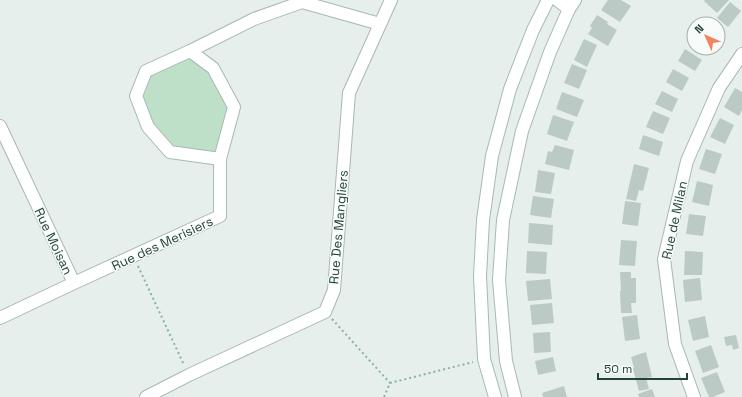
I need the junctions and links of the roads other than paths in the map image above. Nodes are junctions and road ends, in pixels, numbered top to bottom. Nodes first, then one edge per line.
1 (391, 0) edge
2 (548, 0) edge
3 (557, 0) edge
4 (572, 5) edge
5 (380, 24) junction
6 (190, 51) junction
7 (742, 54) edge
8 (0, 126) edge
9 (220, 159) junction
10 (74, 283) junction
11 (0, 318) edge
12 (146, 397) edge
13 (495, 397) edge
14 (515, 397) edge
15 (694, 397) edge

1 - 5 street, Rue Des Mangliers
2 - 13 street
3 - 4 street
4 - 14 street
5 - 6 street
5 - 12 street, Rue Des Mangliers
6 - 9 street, Rue des Merisiers
6 - 9 street
7 - 15 street, Rue de Milan
8 - 10 street, Rue Moisan
9 - 10 street, Rue des Merisiers
10 - 11 street, Rue Moisan

